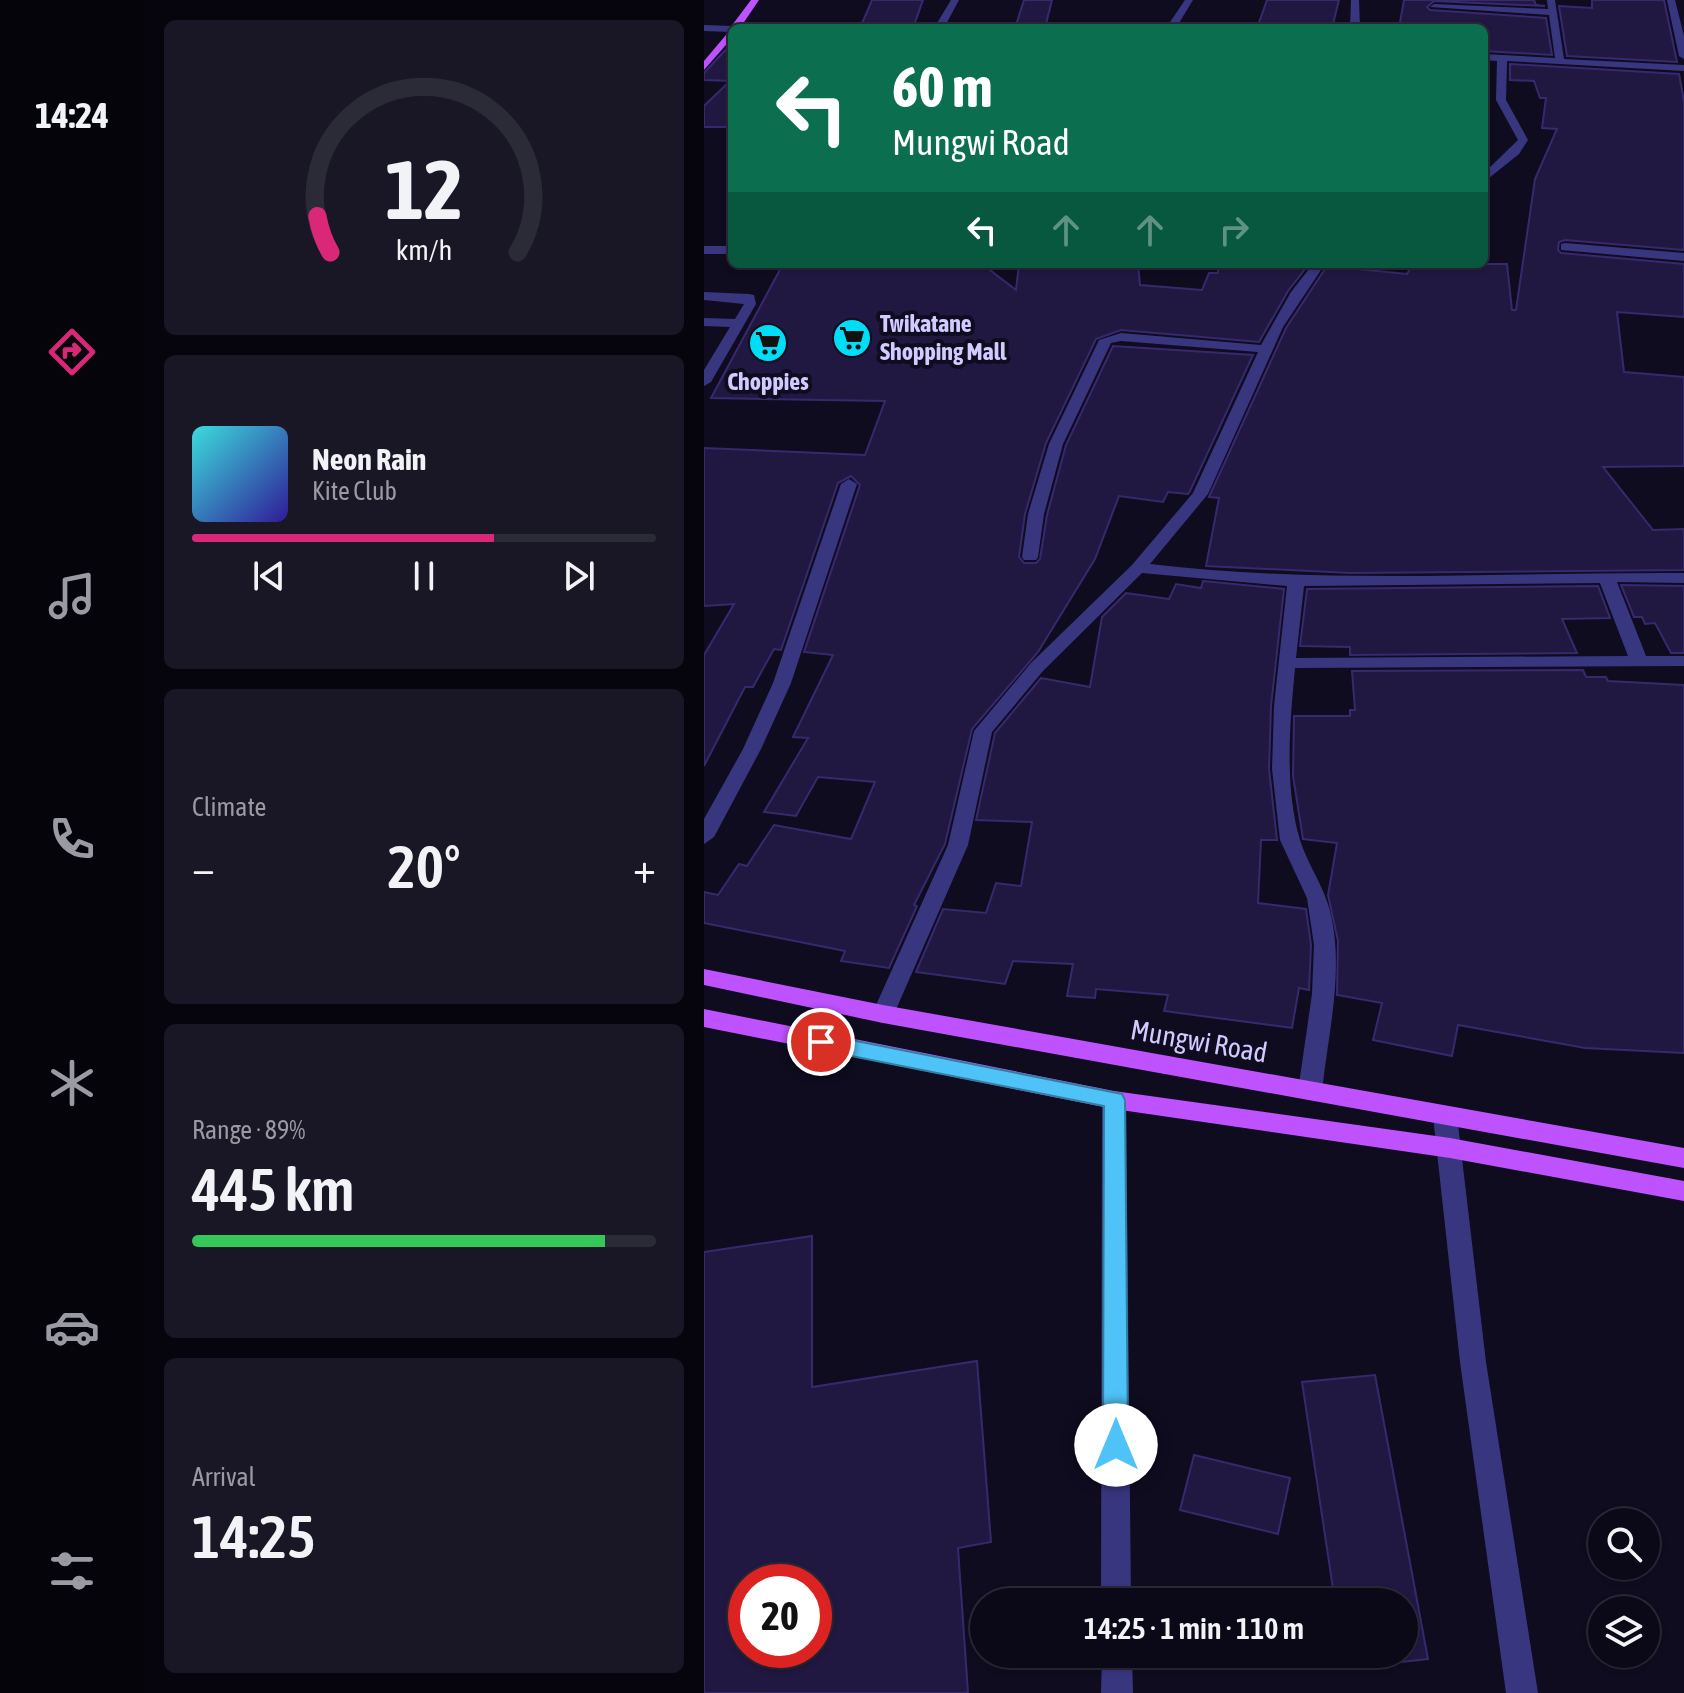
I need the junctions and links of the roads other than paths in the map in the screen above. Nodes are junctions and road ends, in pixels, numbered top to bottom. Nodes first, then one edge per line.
1 (755, 0) edge
2 (955, 0) edge
3 (1189, 0) edge
4 (1355, 0) edge
5 (1551, 0) edge
6 (1671, 0) edge
7 (1434, 8) edge
8 (1553, 12) junction
9 (1680, 20) edge
10 (738, 24) edge
11 (941, 24) edge
12 (1174, 24) edge
13 (1355, 24) edge
14 (704, 28) edge
15 (728, 32) edge
16 (728, 38) edge
17 (1684, 56) edge
18 (1488, 57) edge
19 (1502, 58) junction
20 (1560, 61) junction
21 (704, 67) edge
22 (1684, 68) edge
23 (1488, 176) edge
24 (1565, 247) dead end
25 (704, 250) edge
26 (728, 250) edge
27 (1684, 257) edge
28 (1316, 268) edge
29 (704, 296) edge
30 (704, 322) edge
31 (739, 323) junction
32 (1266, 349) junction
33 (704, 355) edge
34 (722, 355) junction
35 (704, 382) edge
36 (849, 484) dead end
37 (1030, 557) dead end
38 (1138, 568) junction
39 (1606, 576) junction
40 (1684, 578) edge
41 (1296, 582) junction
42 (1639, 661) junction
43 (1684, 661) edge
44 (1287, 663) junction
45 (704, 837) edge
46 (704, 977) edge
47 (883, 1014) junction
48 (704, 1018) edge
49 (1310, 1091) junction
50 (1114, 1100) junction
51 (1445, 1116) junction
52 (1450, 1148) junction
53 (1684, 1158) edge
54 (1684, 1191) edge
55 (1116, 1588) edge
56 (1117, 1668) edge
57 (1117, 1693) edge
58 (1522, 1693) edge

1 - 10 main road
2 - 11 street
3 - 12 street
4 - 13 street
5 - 8 street
6 - 9 street
7 - 8 street
8 - 20 street
9 - 17 street
14 - 15 street
16 - 21 main road
18 - 19 street
19 - 20 street
19 - 23 street
20 - 22 street
24 - 27 street
25 - 26 street
28 - 32 street
29 - 31 street
30 - 31 street
31 - 34 street
32 - 37 street
32 - 38 street
33 - 34 street
34 - 35 street
36 - 45 street
38 - 41 street
38 - 47 street
39 - 40 street
39 - 41 street
39 - 42 street
41 - 44 street
42 - 43 street
42 - 44 street
44 - 49 street
46 - 47 main road, Mungwi Road
47 - 49 main road, Mungwi Road
48 - 50 main road
49 - 51 main road, Mungwi Road
50 - 52 main road
50 - 55 street
51 - 52 street
51 - 53 main road, Mungwi Road
52 - 54 main road
52 - 58 street
56 - 57 street

